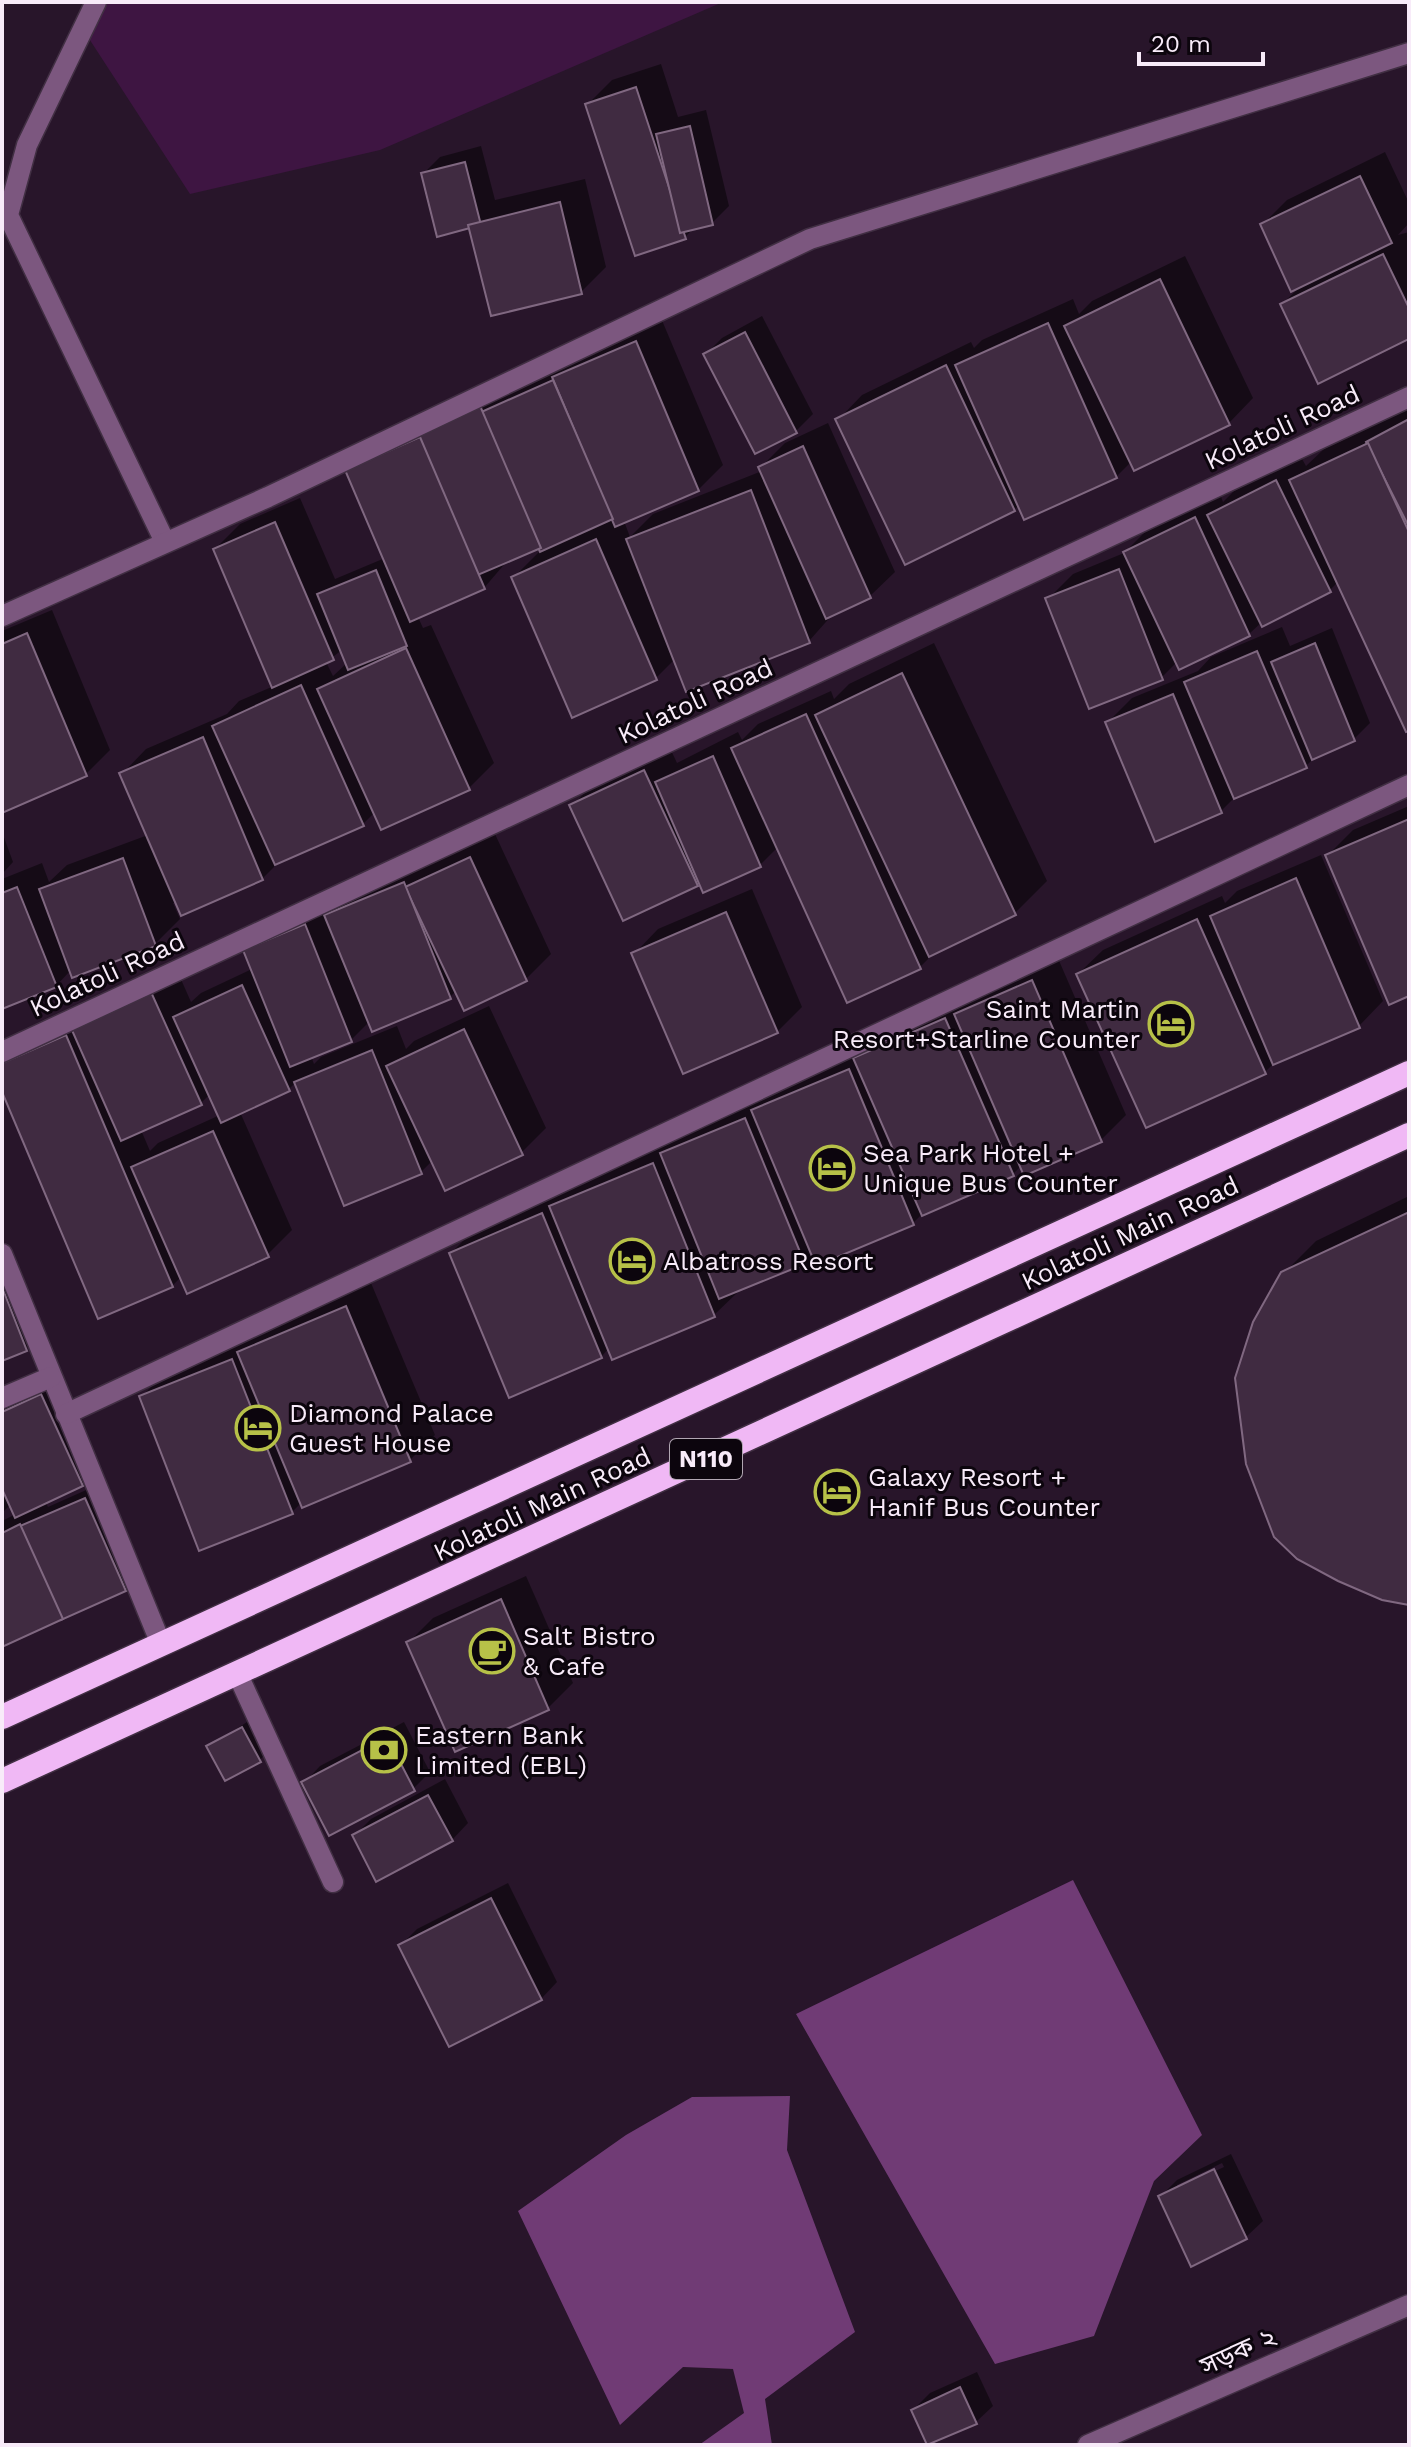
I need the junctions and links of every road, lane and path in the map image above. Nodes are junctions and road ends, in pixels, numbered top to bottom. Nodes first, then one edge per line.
1 (96, 2) edge
2 (1409, 53) edge
3 (5, 214) edge
4 (1409, 397) edge
5 (165, 542) junction
6 (2, 616) edge
7 (1409, 785) edge
8 (2, 1052) edge
9 (1409, 1073) edge
10 (1409, 1135) edge
11 (2, 1254) edge
12 (51, 1377) junction
13 (2, 1398) edge
14 (66, 1414) junction
15 (161, 1644) junction
16 (238, 1675) junction
17 (2, 1717) edge
18 (2, 1781) edge
19 (333, 1882) dead end
20 (1409, 2305) edge
21 (1088, 2445) edge

1 - 3 street
2 - 5 street
3 - 5 street
4 - 8 street, Kolatoli Road
5 - 6 street
7 - 14 street
9 - 15 highway, Kolatoli Main Road / N110
10 - 16 highway, Kolatoli Main Road / N110
11 - 12 street
12 - 13 street
12 - 14 street
14 - 15 street
15 - 17 highway, Kolatoli Main Road / N110
16 - 18 highway, Kolatoli Main Road / N110
16 - 19 street
20 - 21 street, সড়ক ২

